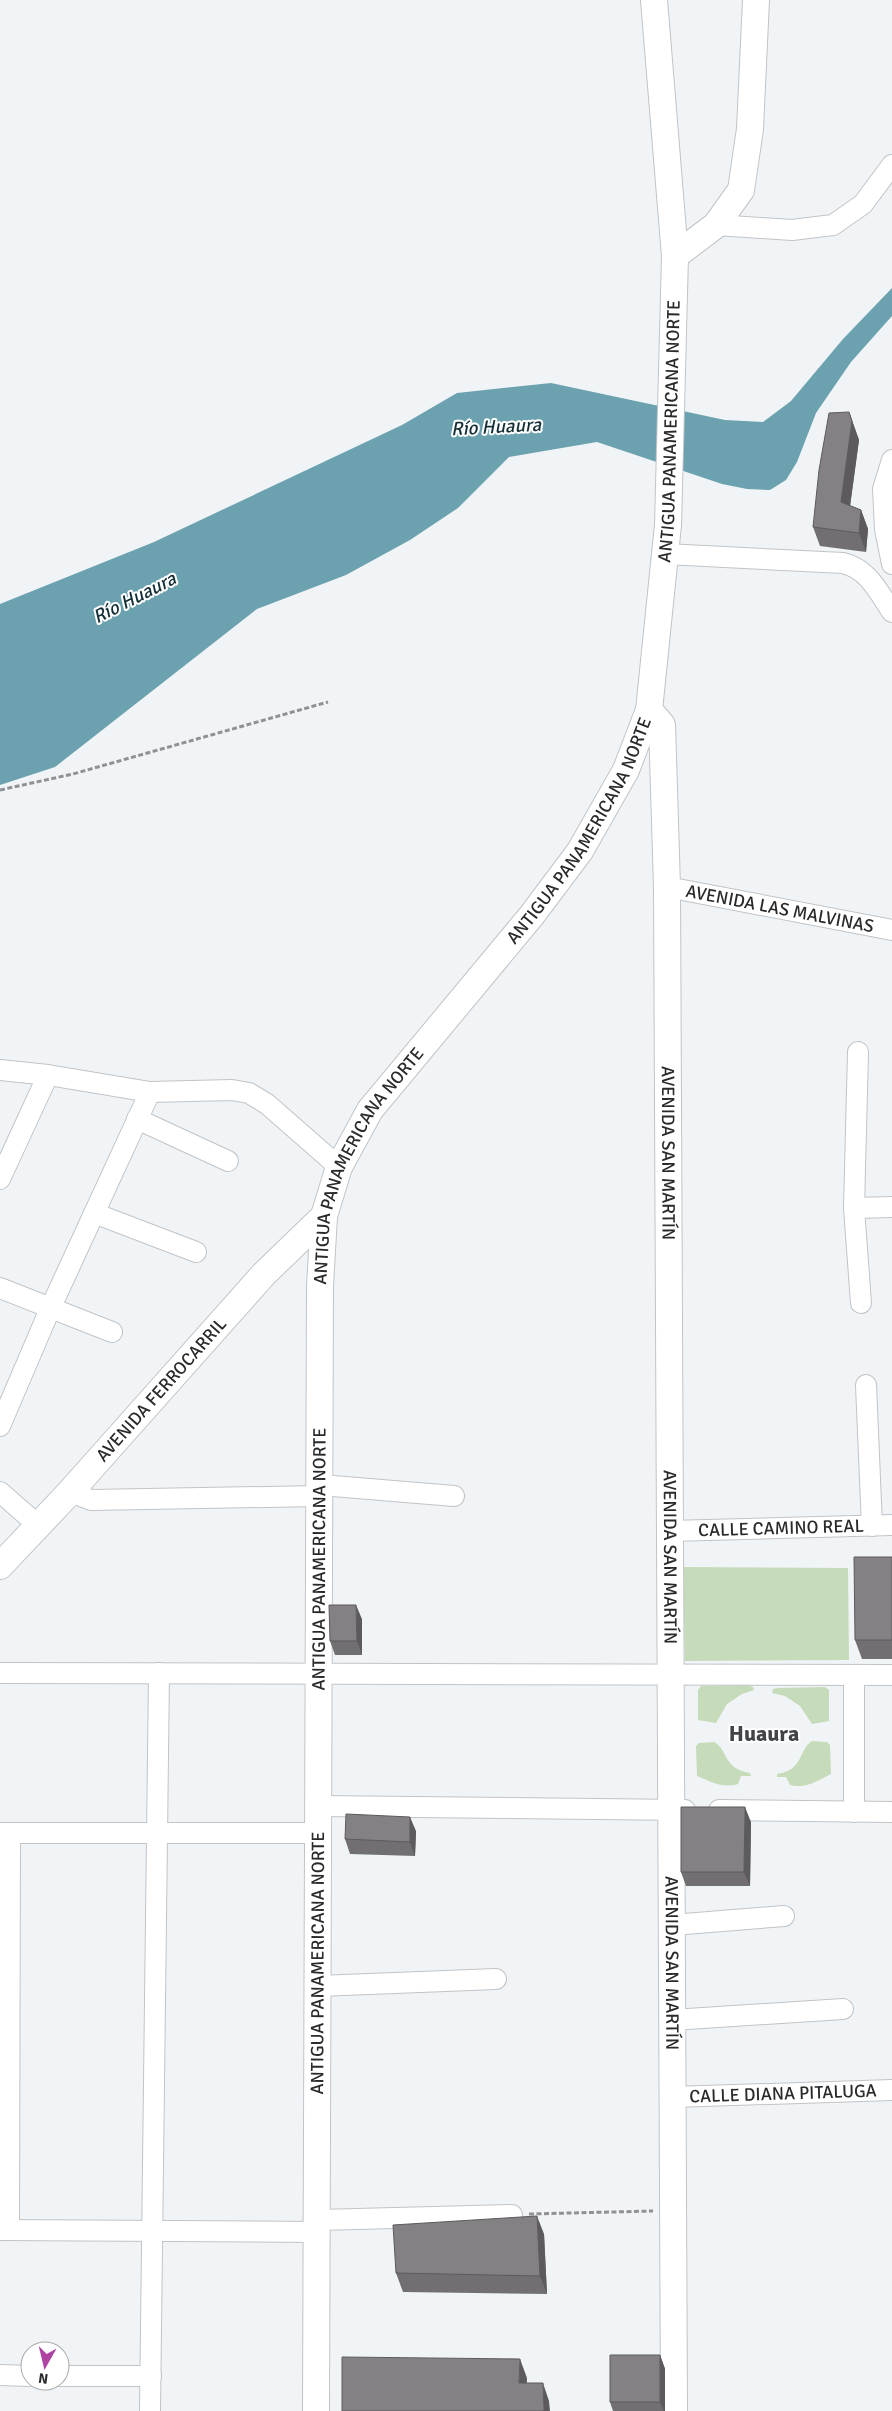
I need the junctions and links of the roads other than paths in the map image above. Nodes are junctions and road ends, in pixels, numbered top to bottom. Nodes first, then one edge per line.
1 (654, 0) edge
2 (756, 0) edge
3 (892, 165) edge
4 (716, 225) junction
5 (676, 256) junction
6 (892, 460) edge
7 (665, 554) junction
8 (892, 564) edge
9 (892, 612) edge
10 (649, 710) junction
11 (667, 887) junction
12 (892, 930) edge
13 (858, 1052) dead end
14 (0, 1070) edge
15 (48, 1075) junction
16 (150, 1092) junction
17 (137, 1119) junction
18 (228, 1161) dead end
19 (339, 1167) junction
20 (0, 1179) edge
21 (892, 1207) edge
22 (854, 1208) junction
23 (94, 1213) junction
24 (324, 1216) junction
25 (196, 1252) dead end
26 (0, 1288) edge
27 (861, 1304) dead end
28 (50, 1310) junction
29 (112, 1332) dead end
30 (866, 1385) dead end
31 (0, 1426) edge
32 (320, 1491) junction
33 (0, 1492) edge
34 (70, 1492) junction
35 (454, 1496) dead end
36 (892, 1525) edge
37 (39, 1526) junction
38 (872, 1526) junction
39 (670, 1531) junction
40 (0, 1566) edge
41 (0, 1673) edge
42 (159, 1673) junction
43 (319, 1673) junction
44 (892, 1674) edge
45 (671, 1675) junction
46 (854, 1675) junction
47 (318, 1806) junction
48 (671, 1810) junction
49 (854, 1812) junction
50 (892, 1812) edge
51 (5, 1833) edge
52 (157, 1833) junction
53 (318, 1833) junction
54 (784, 1916) dead end
55 (672, 1925) junction
56 (496, 1979) dead end
57 (5, 1980) edge
58 (318, 1986) junction
59 (842, 2009) dead end
60 (672, 2020) junction
61 (892, 2090) edge
62 (673, 2097) junction
63 (512, 2214) road end
64 (318, 2226) junction
65 (4, 2230) edge
66 (152, 2231) junction
67 (0, 2375) edge
68 (20, 2376) edge
69 (70, 2376) edge
70 (151, 2376) junction
71 (150, 2411) edge
72 (316, 2411) edge
73 (674, 2411) edge

1 - 5 main road, ANTIGUA PANAMERICANA NORTE
2 - 4 main road
3 - 4 street
4 - 5 main road
5 - 7 main road, ANTIGUA PANAMERICANA NORTE
6 - 8 street
7 - 9 street
7 - 10 main road, ANTIGUA PANAMERICANA NORTE
10 - 11 main road, AVENIDA SAN MARTÍN
10 - 19 main road, ANTIGUA PANAMERICANA NORTE
11 - 12 street, AVENIDA LAS MALVINAS
11 - 39 main road, AVENIDA SAN MARTÍN
13 - 22 street
14 - 15 street
15 - 16 street
15 - 20 street
16 - 17 street
16 - 19 street
17 - 18 street
17 - 23 street
19 - 24 main road, ANTIGUA PANAMERICANA NORTE
21 - 22 street
22 - 27 street
23 - 25 street
23 - 28 street
24 - 32 main road, ANTIGUA PANAMERICANA NORTE
24 - 34 main road, AVENIDA FERROCARRIL
26 - 28 street
28 - 29 street
28 - 31 street
30 - 38 street
32 - 34 street
32 - 35 street
32 - 43 main road, ANTIGUA PANAMERICANA NORTE
33 - 37 street
34 - 37 main road, AVENIDA FERROCARRIL
36 - 38 street, CALLE CAMINO REAL
37 - 40 main road, AVENIDA FERROCARRIL
38 - 39 street, CALLE CAMINO REAL
39 - 45 main road, AVENIDA SAN MARTÍN
41 - 42 street
42 - 43 street
42 - 52 street
43 - 45 street
43 - 47 main road, ANTIGUA PANAMERICANA NORTE
44 - 46 street
45 - 46 street
45 - 48 main road, AVENIDA SAN MARTÍN
46 - 49 street
47 - 48 street
47 - 53 main road, ANTIGUA PANAMERICANA NORTE
48 - 49 street
48 - 55 main road, AVENIDA SAN MARTÍN
49 - 50 street
51 - 52 street
51 - 57 street
52 - 53 street
52 - 66 street
53 - 58 main road, ANTIGUA PANAMERICANA NORTE
54 - 55 street
55 - 60 main road, AVENIDA SAN MARTÍN
56 - 58 street
57 - 65 street
58 - 64 main road, ANTIGUA PANAMERICANA NORTE
59 - 60 street
60 - 62 main road, AVENIDA SAN MARTÍN
61 - 62 street, CALLE DIANA PITALUGA
62 - 73 main road, AVENIDA SAN MARTÍN
63 - 64 street
64 - 66 street
64 - 72 main road, ANTIGUA PANAMERICANA NORTE
65 - 66 street
66 - 70 street
67 - 68 street
69 - 70 street
70 - 71 street

